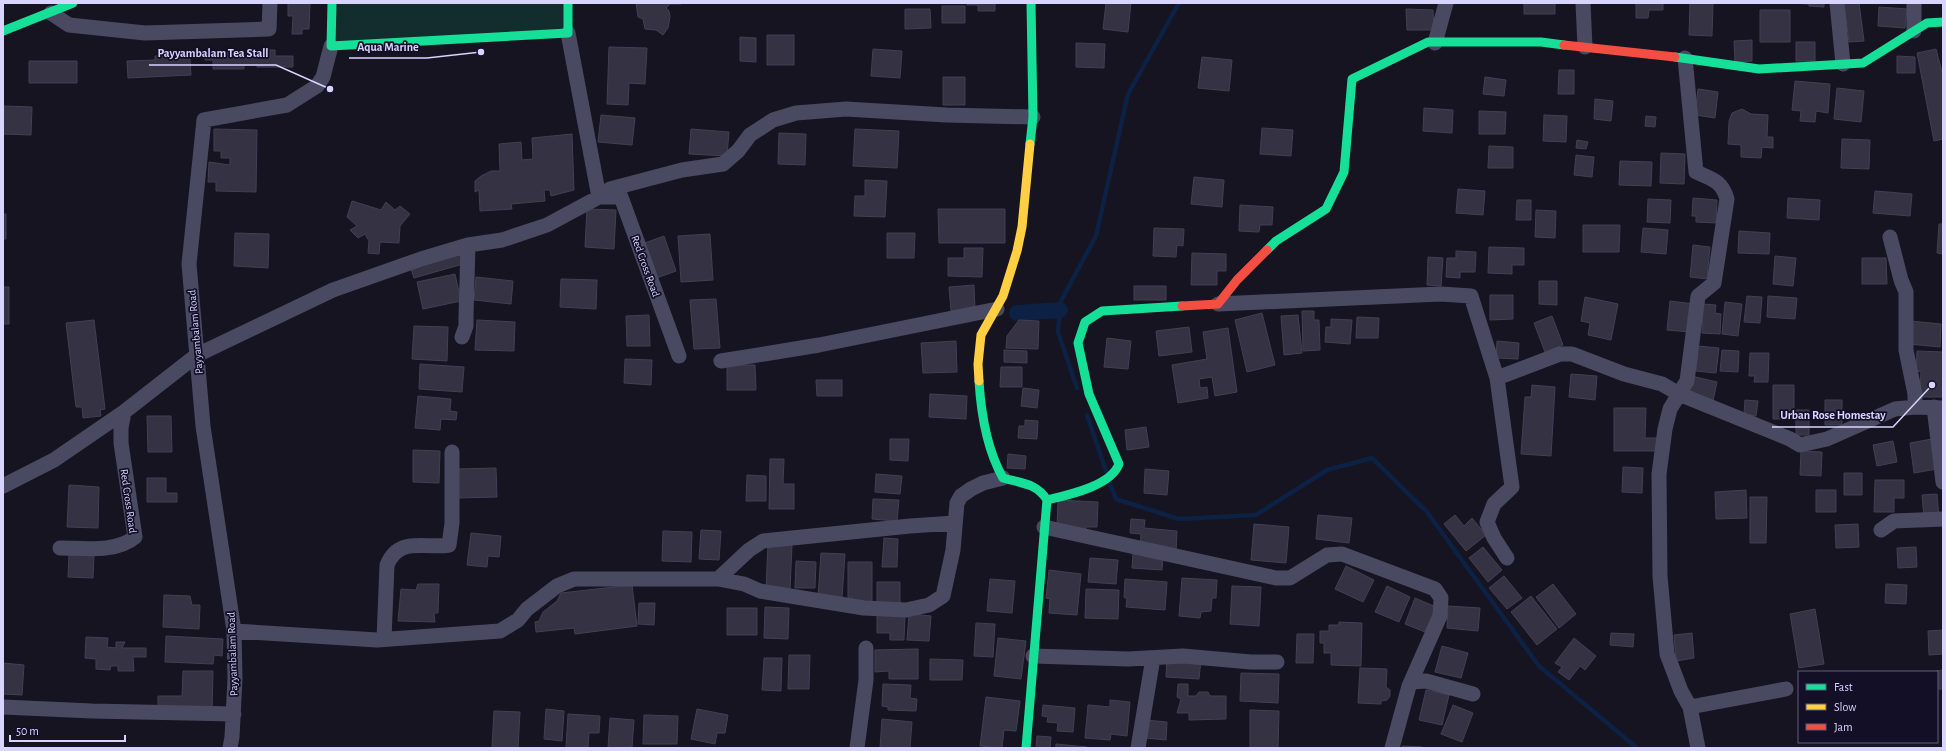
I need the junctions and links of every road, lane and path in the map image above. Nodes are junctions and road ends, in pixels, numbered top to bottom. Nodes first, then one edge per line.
1 (73, 3) edge
2 (270, 3) edge
3 (332, 3) edge
4 (568, 3) edge
5 (1031, 3) edge
6 (1446, 3) edge
7 (1583, 3) edge
8 (1837, 3) edge
9 (1914, 3) edge
10 (47, 10) edge
11 (1943, 22) edge
12 (4, 27) edge
13 (1914, 31) junction
14 (568, 33) junction
15 (1435, 43) junction
16 (331, 46) junction
17 (1585, 47) junction
18 (1685, 58) junction
19 (1843, 64) junction
20 (1033, 117) junction
21 (599, 197) junction
22 (1890, 236) dead end
23 (468, 245) junction
24 (1218, 304) junction
25 (997, 309) junction
26 (462, 336) dead end
27 (197, 355) junction
28 (679, 356) dead end
29 (721, 361) dead end
30 (1497, 378) junction
31 (1679, 394) junction
32 (1915, 407) junction
33 (1938, 408) edge
34 (124, 412) junction
35 (452, 452) dead end
36 (1003, 478) junction
37 (1943, 482) edge
38 (3, 486) edge
39 (1047, 500) junction
40 (1943, 519) edge
41 (955, 523) junction
42 (1044, 527) junction
43 (1880, 530) dead end
44 (60, 548) dead end
45 (1507, 558) dead end
46 (718, 579) junction
47 (234, 631) junction
48 (384, 639) junction
49 (866, 648) dead end
50 (1033, 656) junction
51 (1153, 658) junction
52 (1277, 662) dead end
53 (1411, 682) junction
54 (1786, 689) dead end
55 (1473, 694) dead end
56 (3, 708) edge
57 (1690, 708) junction
58 (234, 714) junction
59 (230, 748) edge
60 (857, 748) edge
61 (1026, 748) edge
62 (1138, 748) edge
63 (1392, 748) edge
64 (1698, 748) edge

1 - 10 street
2 - 10 street
3 - 16 street, Payyambalam Road
4 - 14 street
5 - 20 street
6 - 15 street
7 - 17 street
8 - 19 street
9 - 13 street
10 - 12 street
11 - 13 street
13 - 19 street
14 - 16 street
14 - 21 street
15 - 17 street
15 - 24 street
16 - 27 street, Payyambalam Road
17 - 18 street
18 - 19 street
18 - 31 street
20 - 21 street
20 - 25 street
21 - 23 street
21 - 28 street, Red Cross Road
22 - 32 street
23 - 26 street
23 - 27 street
24 - 30 street
24 - 39 street
25 - 29 street
25 - 36 street
27 - 34 street
27 - 47 street, Payyambalam Road
30 - 31 street
30 - 45 street
31 - 32 street
31 - 57 street
32 - 33 street
33 - 37 street
34 - 38 street
34 - 44 street, Red Cross Road
35 - 48 street
36 - 39 street
36 - 41 street
39 - 42 street
40 - 43 street
41 - 46 street
41 - 46 street
42 - 50 street
42 - 53 street
46 - 48 street
47 - 48 street
47 - 58 street, Payyambalam Road
49 - 60 street
50 - 51 street
50 - 61 street
51 - 52 street
51 - 62 street
53 - 55 street
53 - 63 street
54 - 57 street
56 - 58 street
57 - 64 street
58 - 59 street, Payyambalam Road

